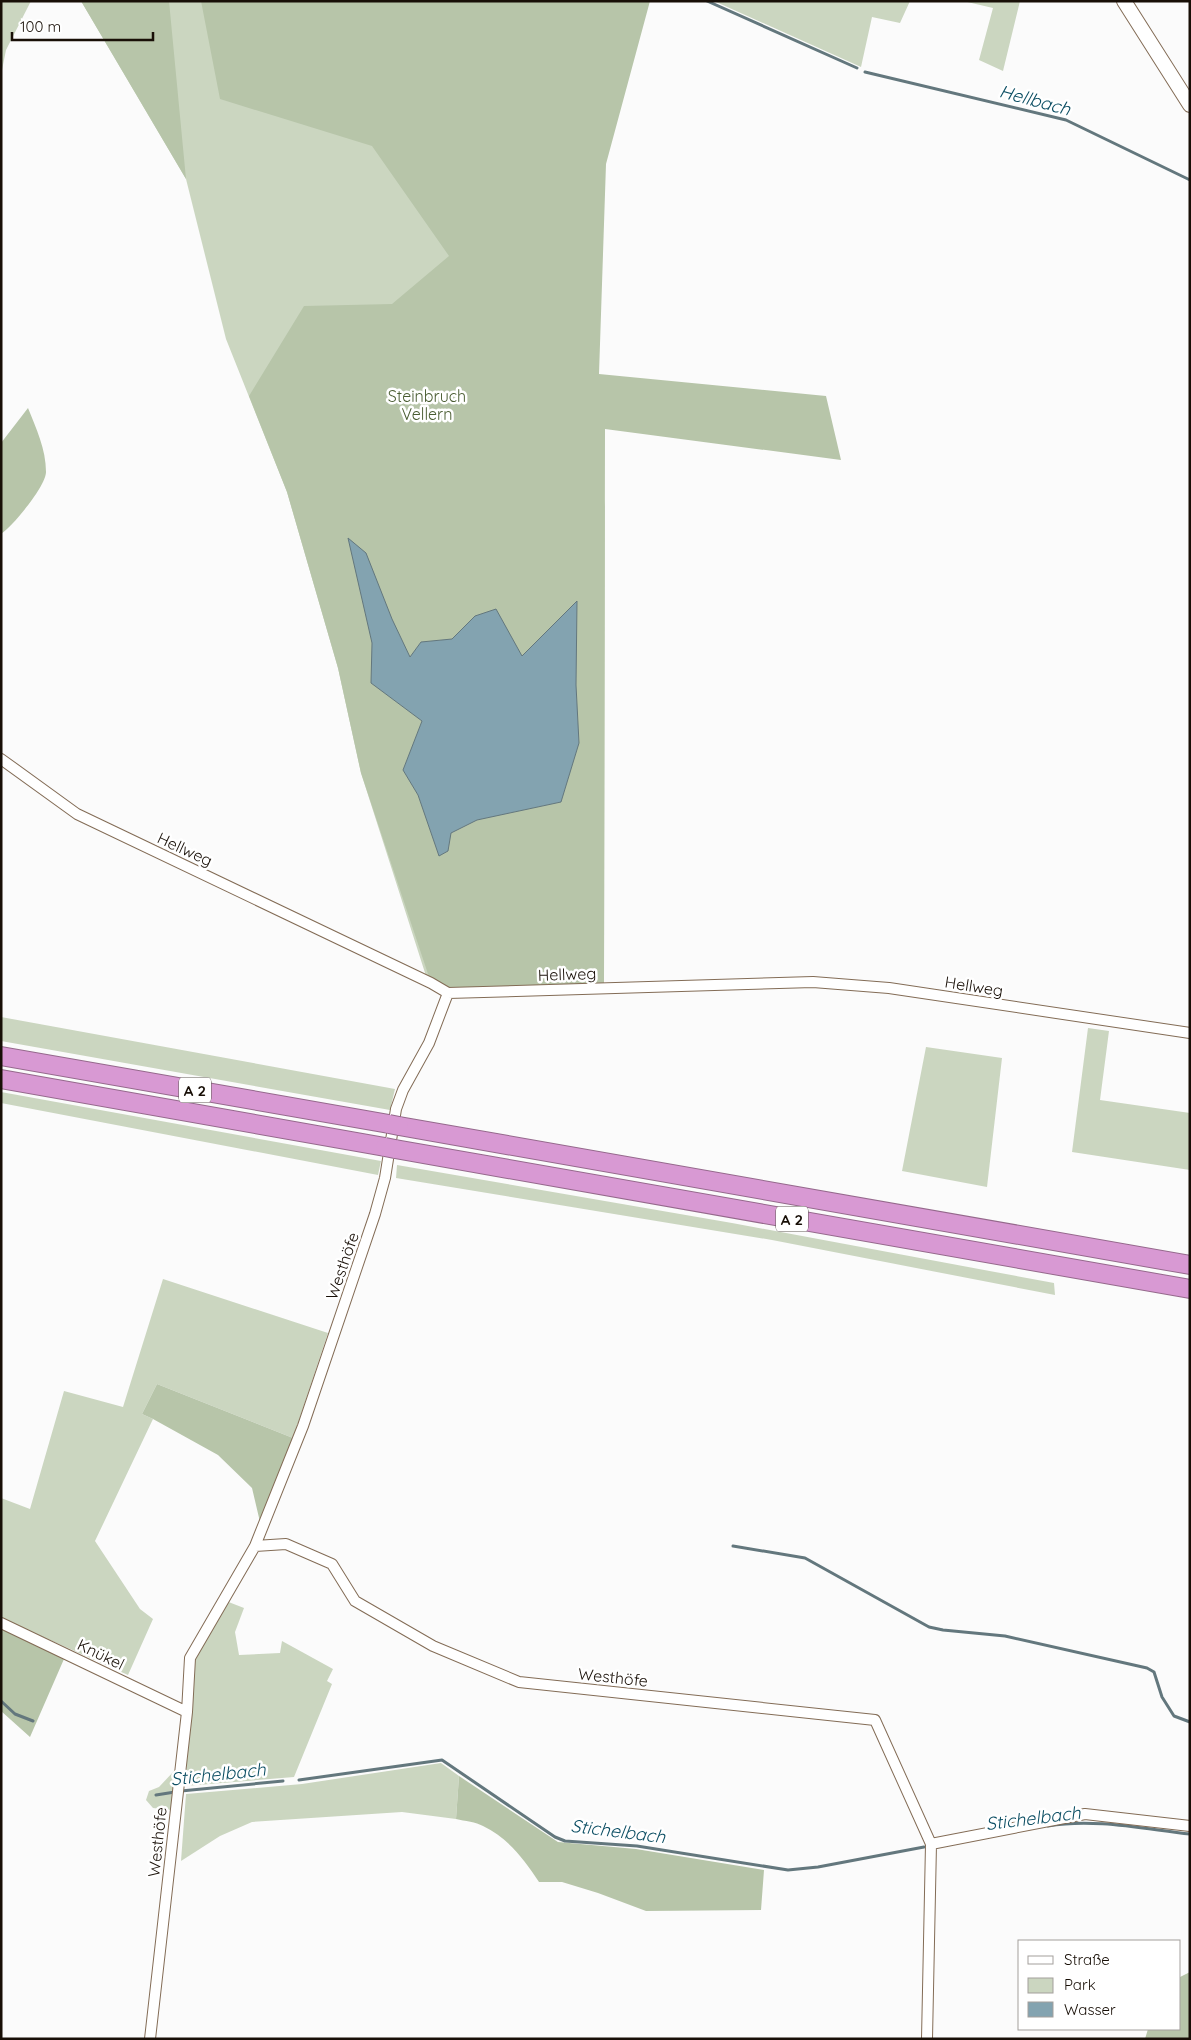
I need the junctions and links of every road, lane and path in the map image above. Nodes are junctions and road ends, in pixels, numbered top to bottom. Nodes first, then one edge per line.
1 (1124, 1) edge
2 (1190, 105) edge
3 (1, 760) edge
4 (448, 993) junction
5 (1190, 1033) edge
6 (1, 1056) edge
7 (1, 1079) edge
8 (1190, 1265) edge
9 (1190, 1289) edge
10 (255, 1546) junction
11 (1, 1623) edge
12 (187, 1712) junction
13 (1190, 1826) edge
14 (931, 1844) junction
15 (150, 2039) edge
16 (927, 2039) edge

1 - 2 main road
3 - 4 street, Hellweg
4 - 5 street, Hellweg
4 - 10 street, Westhöfe
6 - 8 highway, A 2
7 - 9 highway, A 2
10 - 12 street, Westhöfe
10 - 14 street, Westhöfe
11 - 12 street, Knükel
12 - 15 street, Westhöfe
13 - 14 street
14 - 16 street

